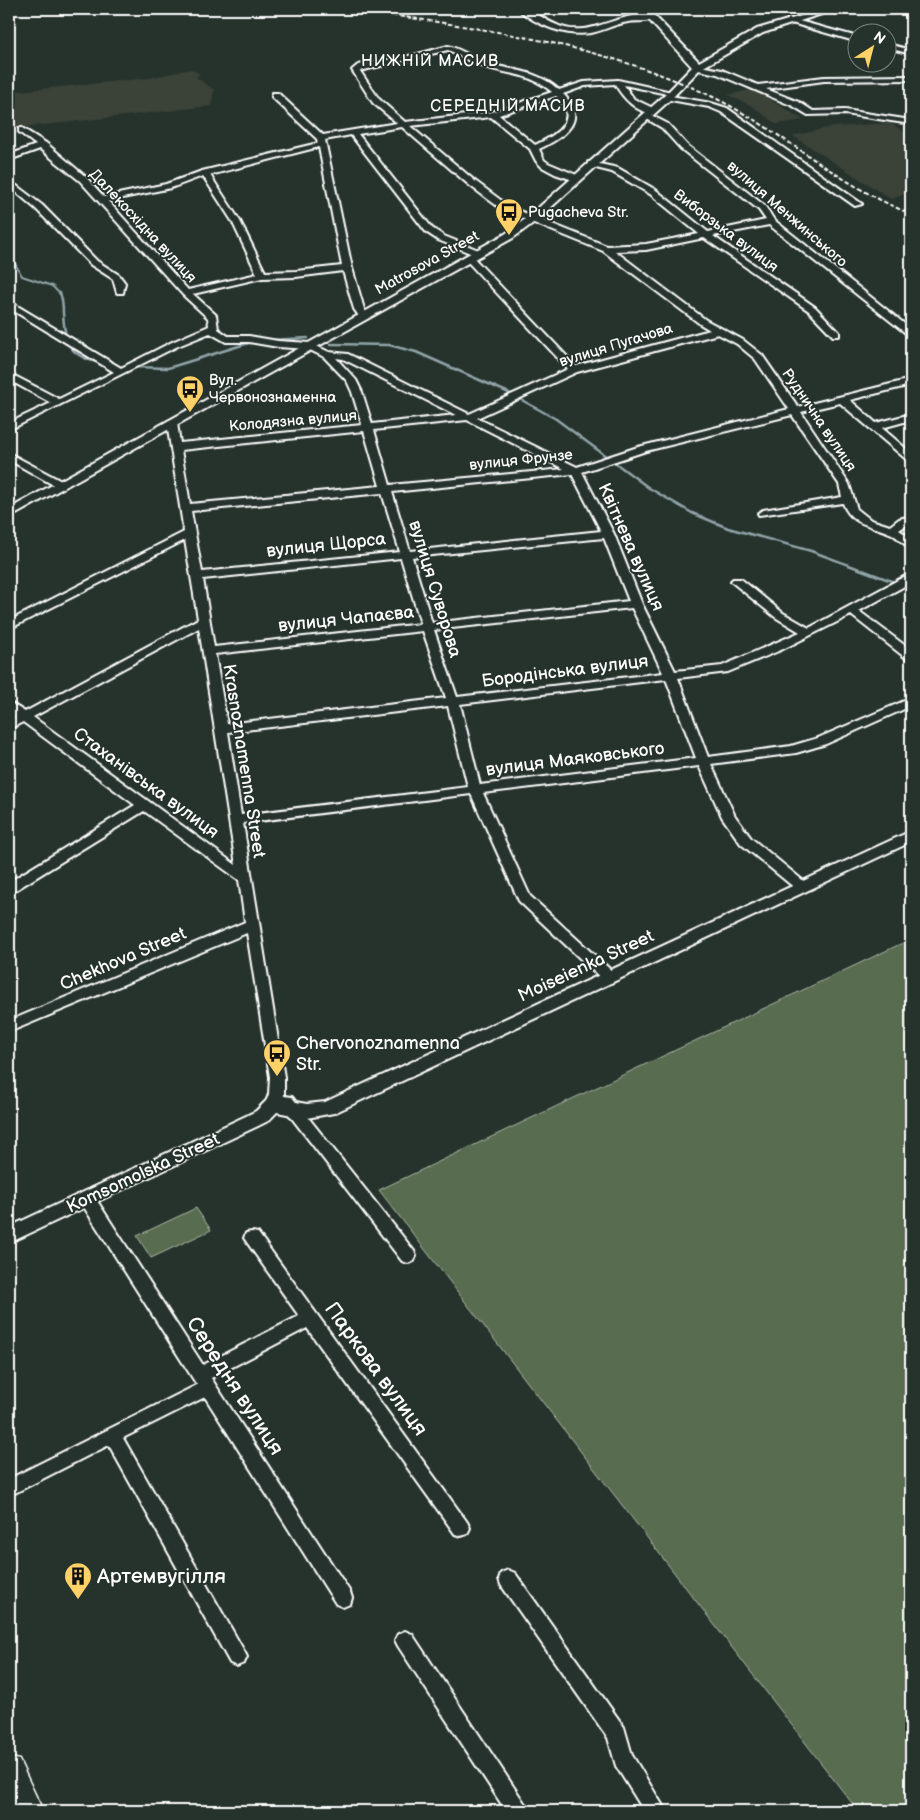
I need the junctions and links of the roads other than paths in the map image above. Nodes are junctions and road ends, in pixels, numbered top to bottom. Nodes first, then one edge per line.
1 (522, 9) edge
2 (643, 9) edge
3 (833, 9) edge
4 (651, 18) junction
5 (791, 20) junction
6 (848, 37) edge
7 (898, 49) edge
8 (911, 52) edge
9 (694, 63) junction
10 (911, 78) edge
11 (618, 82) junction
12 (754, 88) junction
13 (561, 93) junction
14 (275, 95) dead end
15 (670, 95) junction
16 (493, 114) junction
17 (649, 114) junction
18 (911, 122) edge
19 (405, 124) junction
20 (22, 130) dead end
21 (353, 133) junction
22 (322, 141) junction
23 (43, 145) junction
24 (534, 148) junction
25 (9, 158) edge
26 (591, 164) junction
27 (205, 173) junction
28 (576, 178) junction
29 (9, 182) edge
30 (100, 200) junction
31 (858, 204) dead end
32 (532, 219) junction
33 (771, 222) junction
34 (707, 236) junction
35 (606, 249) junction
36 (474, 256) junction
37 (348, 268) junction
38 (262, 275) junction
39 (120, 291) dead end
40 (186, 293) junction
41 (9, 304) edge
42 (364, 318) junction
43 (211, 329) junction
44 (717, 331) junction
45 (911, 333) edge
46 (836, 334) dead end
47 (310, 346) junction
48 (327, 355) junction
49 (574, 370) junction
50 (121, 372) junction
51 (9, 376) edge
52 (911, 382) edge
53 (842, 399) junction
54 (57, 402) junction
55 (795, 411) junction
56 (471, 417) junction
57 (911, 417) edge
58 (172, 423) junction
59 (9, 427) edge
60 (873, 427) junction
61 (368, 429) junction
62 (176, 446) junction
63 (9, 456) edge
64 (911, 458) edge
65 (576, 471) junction
66 (61, 485) junction
67 (386, 488) junction
68 (849, 499) junction
69 (184, 508) junction
70 (763, 513) dead end
71 (9, 514) edge
72 (911, 519) edge
73 (893, 530) junction
74 (188, 534) junction
75 (608, 534) junction
76 (911, 544) edge
77 (405, 555) junction
78 (196, 576) junction
79 (909, 578) edge
80 (737, 581) dead end
81 (636, 604) junction
82 (851, 610) junction
83 (203, 621) junction
84 (9, 625) edge
85 (428, 628) junction
86 (808, 632) junction
87 (208, 651) junction
88 (911, 656) edge
89 (671, 676) junction
90 (453, 702) junction
91 (911, 702) edge
92 (9, 706) edge
93 (24, 717) junction
94 (9, 725) edge
95 (220, 729) junction
96 (704, 762) junction
97 (475, 789) junction
98 (144, 805) junction
99 (235, 820) junction
100 (911, 836) edge
101 (240, 850) junction
102 (213, 855) junction
103 (246, 879) junction
104 (801, 886) junction
105 (9, 888) edge
106 (252, 925) junction
107 (609, 977) junction
108 (9, 1027) edge
109 (275, 1097) junction
110 (293, 1109) junction
111 (88, 1200) junction
112 (9, 1235) edge
113 (252, 1238) dead end
114 (408, 1256) dead end
115 (310, 1318) junction
116 (203, 1382) junction
117 (113, 1436) junction
118 (9, 1488) edge
119 (460, 1528) dead end
120 (508, 1579) dead end
121 (343, 1598) dead end
122 (405, 1640) dead end
123 (236, 1657) dead end
124 (9, 1770) edge
125 (29, 1811) edge
126 (518, 1811) edge
127 (656, 1811) edge

1 - 4 street
2 - 4 street
3 - 5 street, Matrosova Street
4 - 9 street
5 - 6 street
5 - 9 street, Matrosova Street
7 - 8 street
9 - 12 street
9 - 15 street, Matrosova Street
10 - 12 street
11 - 13 street
11 - 15 street
11 - 17 street, вулиця Менжинського
12 - 18 street
13 - 16 street
13 - 19 street
13 - 24 street
14 - 22 street
15 - 17 street, Matrosova Street
15 - 31 street
16 - 19 street
16 - 24 street
17 - 26 street, Matrosova Street
17 - 33 street, вулиця Менжинського
19 - 21 street
19 - 32 street
20 - 23 street, Далекосхідна вулиця
21 - 22 street
21 - 36 street
22 - 27 street
22 - 37 street
23 - 25 street
23 - 30 street, Далекосхідна вулиця
24 - 28 street
26 - 28 street, Matrosova Street
26 - 34 street, Виборзька вулиця
27 - 30 street
27 - 38 street
28 - 32 street, Matrosova Street
29 - 39 street
30 - 40 street, Далекосхідна вулиця
32 - 35 street
32 - 36 street, Matrosova Street
33 - 34 street
33 - 45 street, вулиця Менжинського
34 - 35 street
34 - 46 street, Виборзька вулиця
35 - 44 street, Руднична вулиця
36 - 42 street, Matrosova Street
36 - 49 street
37 - 38 street
37 - 42 street
38 - 40 street
40 - 43 street, Далекосхідна вулиця
41 - 50 street
42 - 47 street, Matrosova Street
43 - 47 street
43 - 50 street
44 - 49 street, вулиця Пугачова
44 - 55 street, Руднична вулиця
47 - 48 street, Квітнева вулиця
47 - 58 street, Matrosova Street
48 - 56 street, Квітнева вулиця
48 - 61 street, вулиця Суворова
49 - 56 street, вулиця Пугачова
50 - 54 street
51 - 54 street
52 - 53 street, вулиця Фрунзе
53 - 55 street, вулиця Фрунзе
53 - 60 street
54 - 59 street
55 - 65 street, вулиця Фрунзе
55 - 68 street, Руднична вулиця
56 - 61 street, Колодязна вулиця
56 - 65 street, Квітнева вулиця
57 - 60 street
58 - 62 street, Krasnoznamenna Street
58 - 66 street, Matrosova Street
60 - 64 street
61 - 62 street, Колодязна вулиця
61 - 67 street, вулиця Суворова
62 - 69 street, Krasnoznamenna Street
63 - 66 street
65 - 67 street, вулиця Фрунзе
65 - 75 street, Квітнева вулиця
66 - 71 street, Matrosova Street
67 - 69 street, вулиця Фрунзе
67 - 77 street, вулиця Суворова
68 - 70 street
68 - 73 street, Руднична вулиця
69 - 74 street, Krasnoznamenna Street
72 - 73 street
73 - 76 street, Руднична вулиця
74 - 78 street, Krasnoznamenna Street
74 - 84 street
75 - 77 street, вулиця Щорса
75 - 81 street, Квітнева вулиця
77 - 78 street, вулиця Щорса
77 - 85 street, вулиця Суворова
78 - 83 street, Krasnoznamenna Street
79 - 82 street, Бородінська вулиця
80 - 86 street
81 - 85 street, вулиця Чапаєва
81 - 89 street, Квітнева вулиця
82 - 86 street, Бородінська вулиця
82 - 88 street
83 - 87 street, Krasnoznamenna Street
83 - 93 street
85 - 87 street, вулиця Чапаєва
85 - 90 street, вулиця Суворова
86 - 89 street, Бородінська вулиця
87 - 95 street, Krasnoznamenna Street
89 - 90 street, Бородінська вулиця
89 - 96 street, Квітнева вулиця
90 - 95 street, Бородінська вулиця
90 - 97 street, вулиця Суворова
91 - 96 street, вулиця Маяковського
92 - 93 street, Стаханівська вулиця
93 - 94 street
93 - 98 street, Стаханівська вулиця
95 - 99 street, Krasnoznamenna Street
96 - 97 street, вулиця Маяковського
96 - 104 street, Квітнева вулиця
97 - 99 street, вулиця Маяковського
97 - 107 street, вулиця Суворова
98 - 102 street, Стаханівська вулиця
98 - 105 street
99 - 101 street, Krasnoznamenna Street
100 - 104 street, Moiseienka Street
101 - 102 street
101 - 103 street, Krasnoznamenna Street
102 - 103 street, Стаханівська вулиця
103 - 106 street, Krasnoznamenna Street
104 - 107 street, Moiseienka Street
106 - 108 street, Chekhova Street
106 - 109 street, Krasnoznamenna Street
107 - 110 street, Moiseienka Street
109 - 110 street, Moiseienka Street
109 - 111 street, Komsomolska Street
110 - 114 street
111 - 112 street, Komsomolska Street
111 - 116 street, Середня вулиця
113 - 115 street, Паркова вулиця
115 - 116 street
115 - 119 street, Паркова вулиця
116 - 117 street
116 - 121 street, Середня вулиця
117 - 118 street
117 - 123 street
120 - 127 street
122 - 126 street
124 - 125 main road

